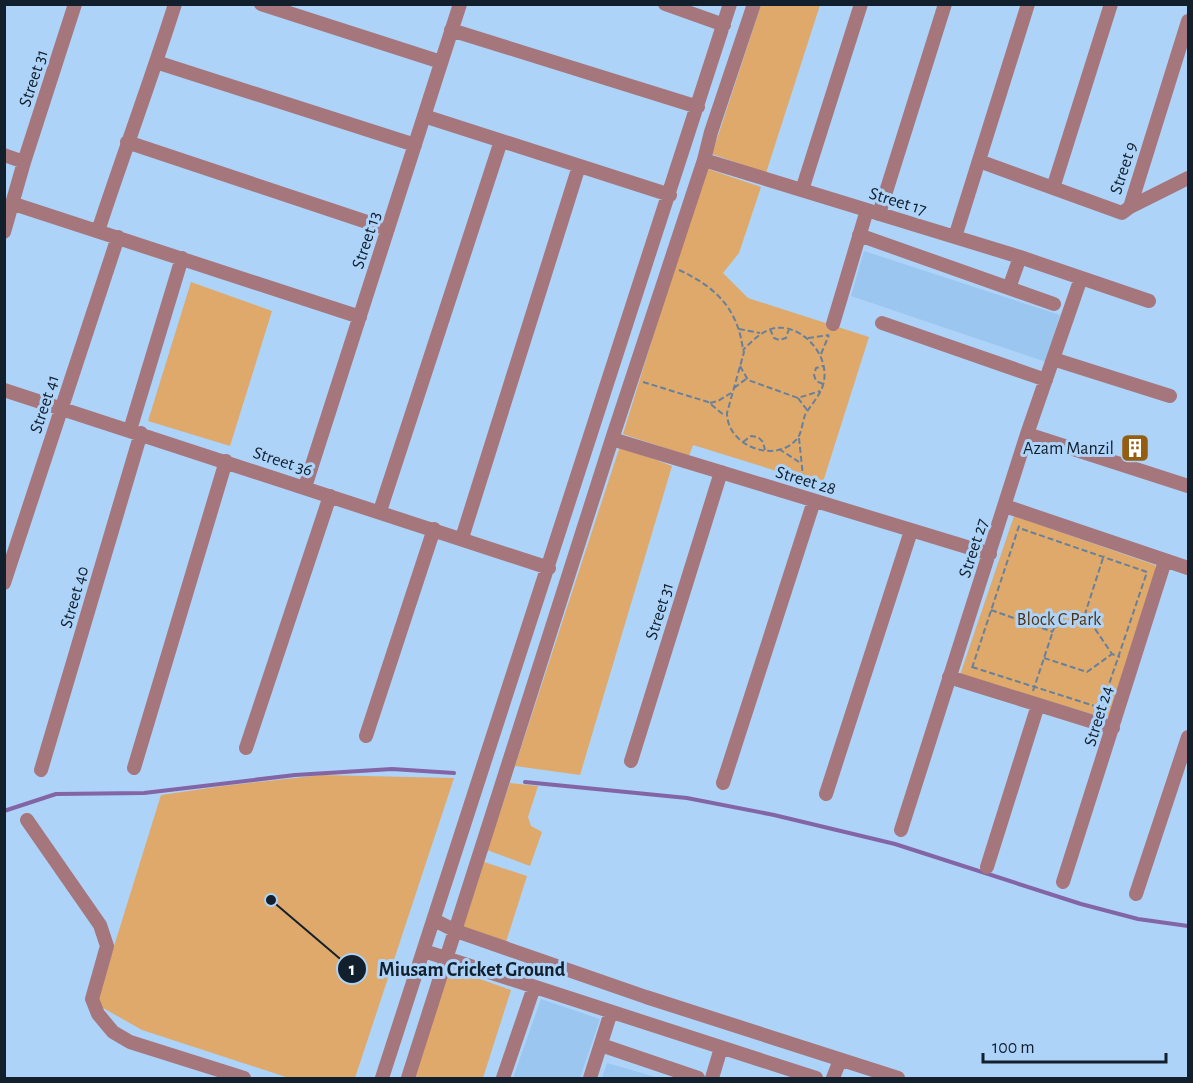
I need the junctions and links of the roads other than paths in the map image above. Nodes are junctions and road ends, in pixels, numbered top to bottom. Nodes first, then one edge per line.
1 (75, 4) edge
2 (175, 4) edge
3 (261, 4) edge
4 (459, 4) edge
5 (665, 4) edge
6 (730, 4) edge
7 (754, 4) edge
8 (861, 4) edge
9 (945, 4) edge
10 (1028, 4) edge
11 (1111, 4) edge
12 (1188, 21) edge
13 (724, 25) junction
14 (451, 30) junction
15 (156, 62) junction
16 (441, 63) junction
17 (698, 107) junction
18 (424, 116) junction
19 (501, 141) junction
20 (127, 142) junction
21 (415, 145) junction
22 (4, 154) edge
23 (704, 160) junction
24 (979, 161) junction
25 (24, 162) junction
26 (579, 166) junction
27 (1188, 178) edge
28 (1053, 188) junction
29 (802, 190) junction
30 (670, 195) junction
31 (9, 206) edge
32 (1130, 207) junction
33 (873, 212) junction
34 (388, 229) junction
35 (98, 231) junction
36 (4, 232) edge
37 (859, 235) junction
38 (118, 237) junction
39 (955, 237) junction
40 (1020, 257) junction
41 (182, 258) junction
42 (646, 268) junction
43 (667, 271) junction
44 (1081, 278) junction
45 (1009, 288) junction
46 (1149, 301) dead end
47 (1054, 304) dead end
48 (360, 317) junction
49 (882, 323) dead end
50 (831, 329) road end
51 (1053, 359) junction
52 (1046, 380) junction
53 (4, 390) edge
54 (1170, 396) dead end
55 (62, 407) junction
56 (135, 432) junction
57 (1027, 434) junction
58 (612, 438) junction
59 (226, 461) junction
60 (721, 472) junction
61 (1188, 486) edge
62 (305, 487) junction
63 (330, 496) junction
64 (809, 499) junction
65 (1005, 506) junction
66 (380, 511) junction
67 (567, 512) junction
68 (587, 519) junction
69 (434, 529) junction
70 (911, 531) junction
71 (462, 538) junction
72 (990, 554) junction
73 (1165, 561) junction
74 (549, 568) junction
75 (1188, 568) edge
76 (4, 583) edge
77 (949, 677) junction
78 (1034, 704) junction
79 (1113, 729) junction
80 (366, 735) dead end
81 (1188, 737) edge
82 (246, 748) dead end
83 (631, 761) dead end
84 (134, 768) dead end
85 (42, 770) dead end
86 (723, 783) dead end
87 (826, 794) dead end
88 (27, 820) dead end
89 (901, 830) dead end
90 (987, 867) dead end
91 (1064, 882) dead end
92 (1136, 894) dead end
93 (434, 920) junction
94 (456, 931) junction
95 (424, 951) junction
96 (446, 959) junction
97 (534, 987) junction
98 (611, 1012) junction
99 (601, 1045) junction
100 (721, 1048) junction
101 (814, 1052) junction
102 (840, 1060) junction
103 (244, 1078) edge
104 (382, 1078) edge
105 (408, 1078) edge
106 (503, 1078) edge
107 (590, 1078) edge
108 (698, 1078) edge
109 (711, 1078) edge
110 (809, 1078) edge
111 (833, 1078) edge
112 (898, 1078) edge

1 - 25 street, Street 31
2 - 15 street
3 - 16 street
4 - 14 street, Street 13
5 - 13 street
6 - 13 street
7 - 23 street
8 - 29 street
9 - 33 street
10 - 24 street
11 - 28 street
12 - 32 street, Street 9
13 - 17 street
14 - 16 street, Street 13
14 - 17 street
15 - 20 street
15 - 21 street
16 - 18 street, Street 13
17 - 30 street
18 - 19 street
18 - 21 street, Street 13
19 - 26 street
19 - 66 street
20 - 34 street
20 - 35 street
21 - 34 street, Street 13
22 - 25 street
23 - 29 street, Street 17
23 - 43 street
24 - 28 street, Street 9
24 - 39 street
25 - 31 street, Street 31
26 - 30 street
26 - 71 street
27 - 32 street
28 - 32 street, Street 9
29 - 33 street, Street 17
30 - 42 street
31 - 35 street
31 - 36 street, Street 31
33 - 37 street
33 - 39 street, Street 17
34 - 48 street, Street 13
35 - 38 street
37 - 45 street
37 - 50 street
38 - 41 street
38 - 55 street, Street 41
39 - 40 street, Street 17
40 - 44 street, Street 17
40 - 45 street
41 - 48 street
41 - 56 street, Street 40
42 - 43 street
42 - 67 street
43 - 58 street
44 - 46 street, Street 17
44 - 51 street, Street 27
45 - 47 street
48 - 62 street, Street 13
49 - 52 street
51 - 52 street, Street 27
51 - 54 street
52 - 57 street, Street 27
53 - 55 street, Street 36
55 - 56 street, Street 36
55 - 76 street, Street 41
56 - 59 street, Street 36
56 - 85 street, Street 40
57 - 61 street
57 - 65 street, Street 27
58 - 60 street, Street 28
58 - 68 street
59 - 62 street, Street 36
59 - 84 street
60 - 64 street, Street 28
60 - 83 street, Street 31
62 - 63 street, Street 36
63 - 66 street, Street 36
63 - 82 street
64 - 70 street, Street 28
64 - 86 street
65 - 72 street, Street 27
65 - 73 street
66 - 69 street, Street 36
67 - 68 street
67 - 74 street
68 - 94 street
69 - 71 street, Street 36
69 - 80 street
70 - 72 street, Street 28
70 - 87 street
71 - 74 street, Street 36
72 - 77 street, Street 27
73 - 75 street
73 - 79 street, Street 24
74 - 93 street
77 - 78 street
77 - 89 street, Street 27
78 - 79 street
78 - 90 street
79 - 91 street, Street 24
81 - 92 street
88 - 103 street
93 - 94 street
93 - 95 street
94 - 96 street
94 - 101 street
95 - 96 street
95 - 104 street
96 - 97 street
96 - 105 street
97 - 98 street
97 - 106 street
98 - 99 street
98 - 100 street
99 - 107 street
99 - 108 street
100 - 109 street
100 - 110 street
101 - 102 street
101 - 110 street
102 - 111 street
102 - 112 street

